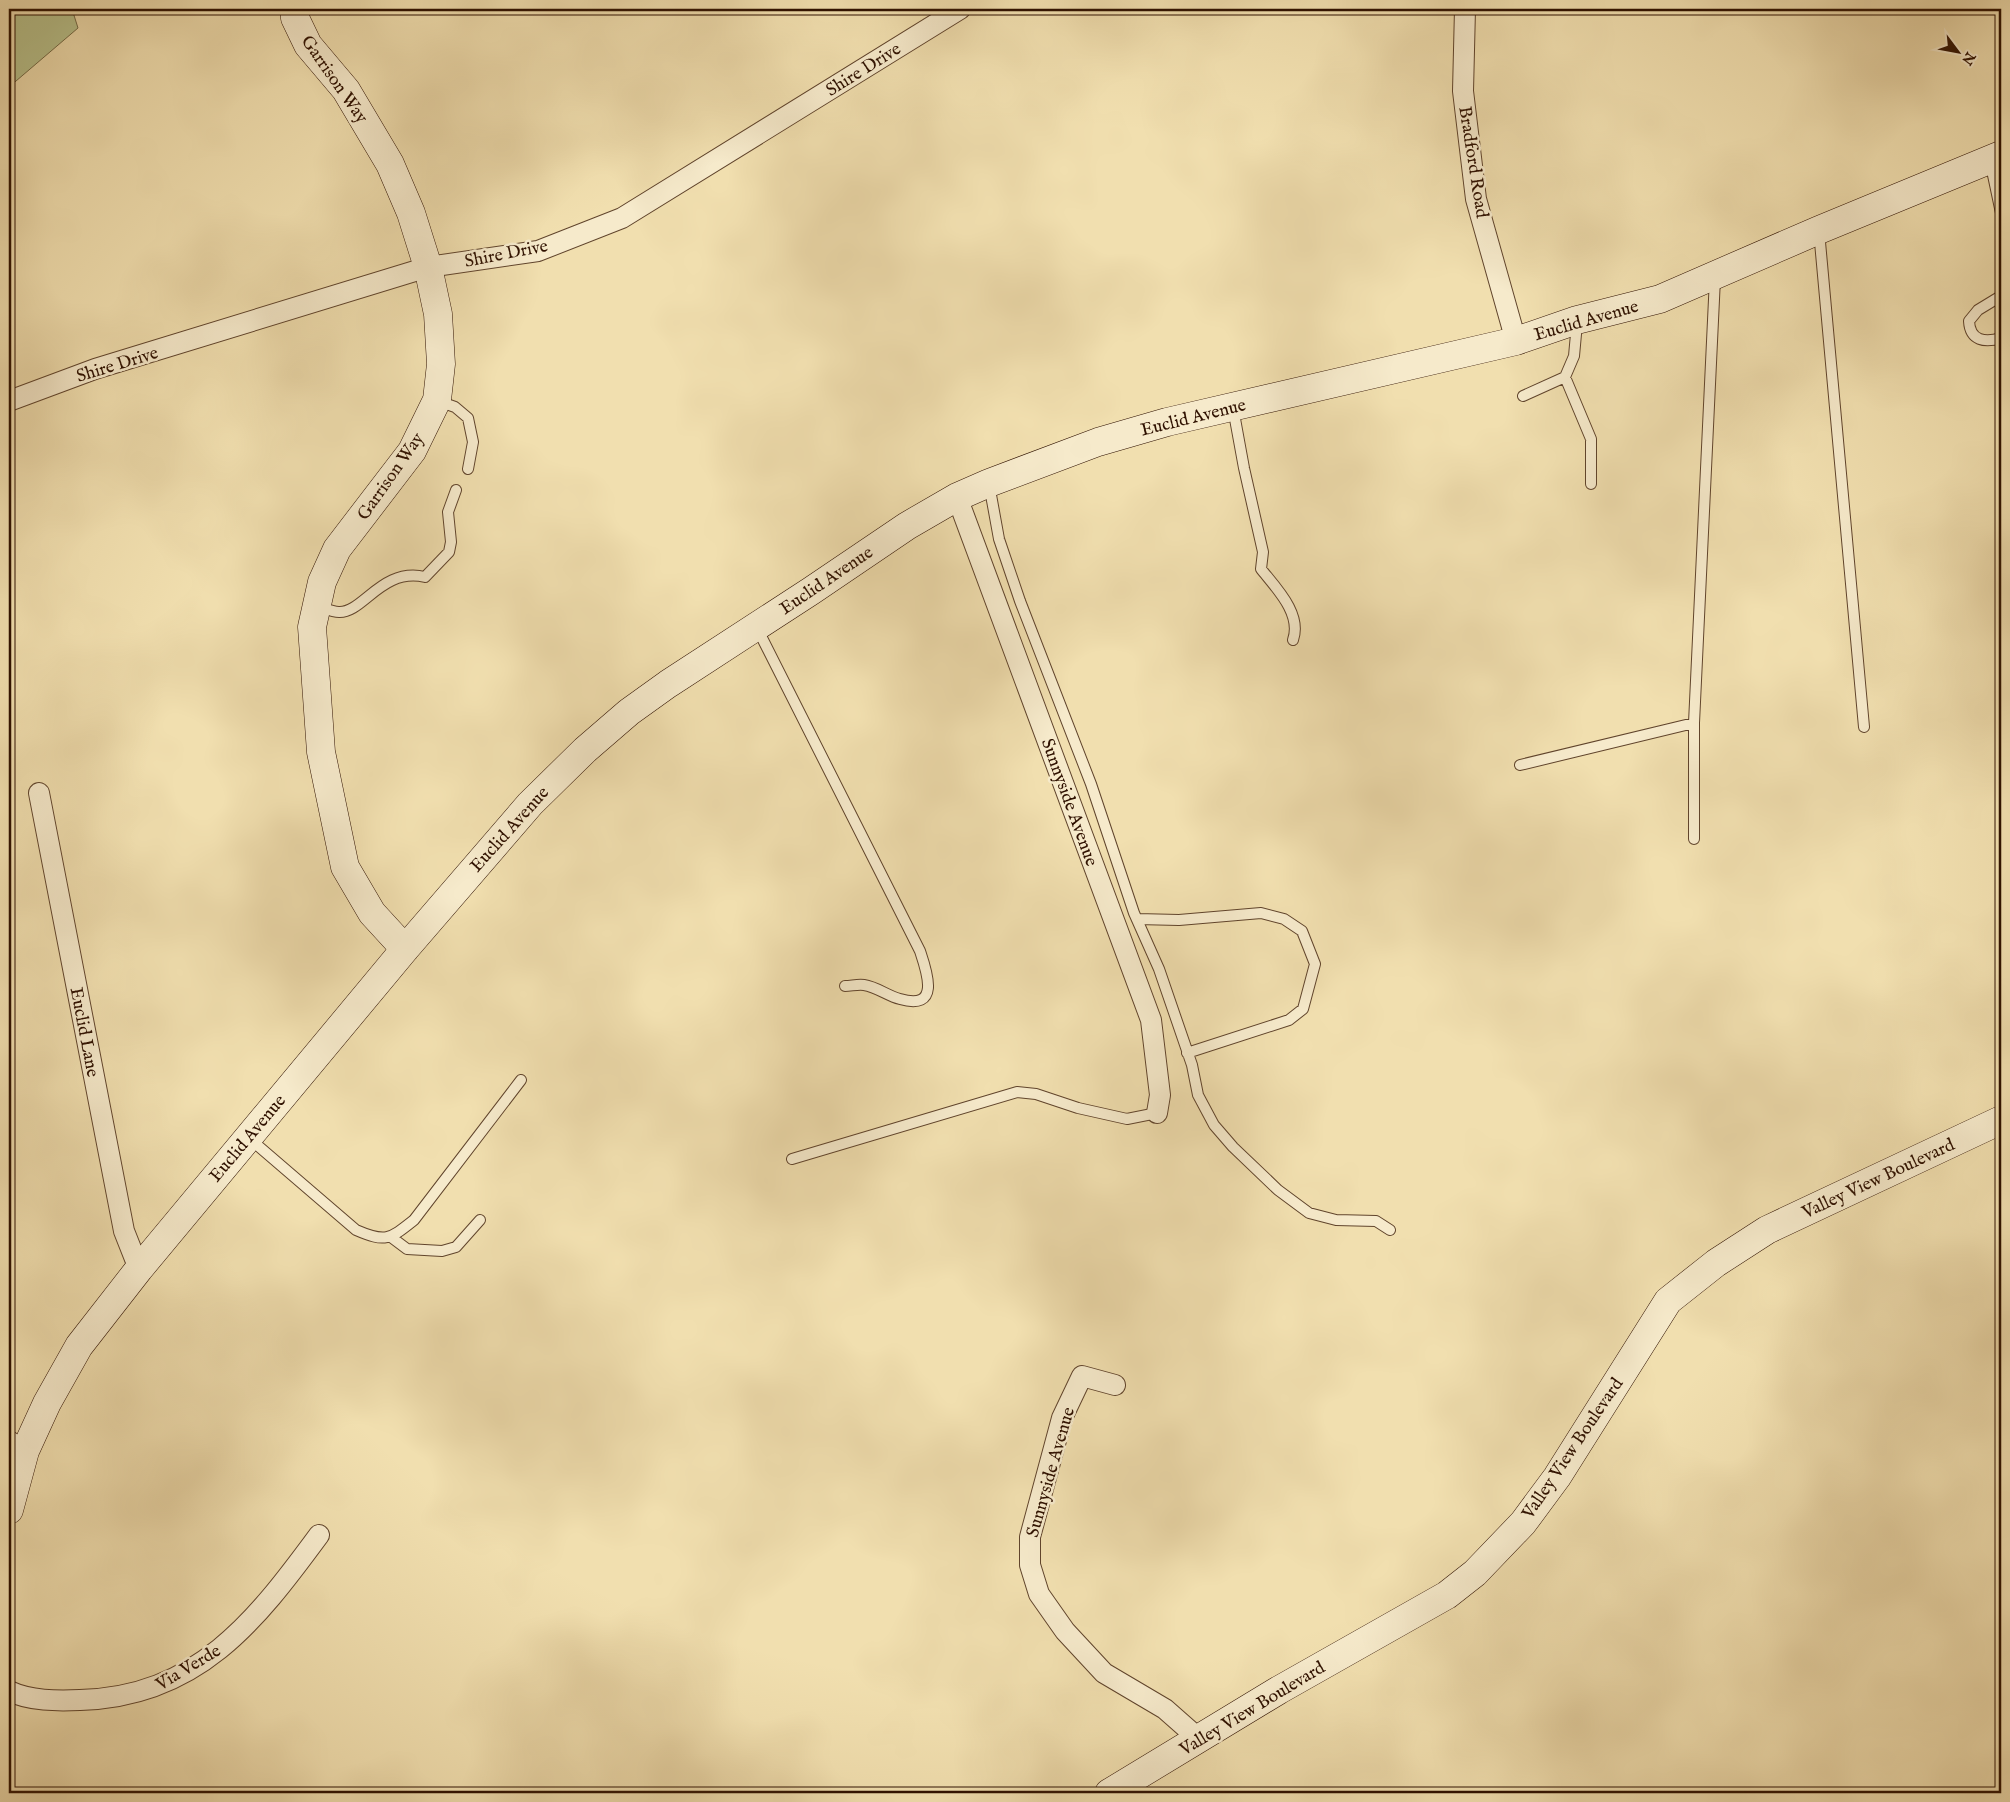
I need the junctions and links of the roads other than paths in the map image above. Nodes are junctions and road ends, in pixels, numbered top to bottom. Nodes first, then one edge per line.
1 (294, 9) edge
2 (960, 9) edge
3 (1465, 9) edge
4 (1996, 157) edge
5 (2001, 213) edge
6 (1819, 230) junction
7 (428, 267) junction
8 (1715, 277) junction
9 (2001, 296) edge
10 (1577, 320) junction
11 (2001, 338) edge
12 (1516, 341) junction
13 (1565, 377) junction
14 (1523, 396) dead end
15 (437, 400) junction
16 (9, 401) edge
17 (1233, 407) junction
18 (468, 469) dead end
19 (989, 483) junction
20 (1591, 484) dead end
21 (456, 490) dead end
22 (957, 497) junction
23 (317, 606) junction
24 (756, 627) junction
25 (1293, 640) dead end
26 (1694, 723) junction
27 (1864, 727) dead end
28 (1520, 765) dead end
29 (40, 793) dead end
30 (1694, 839) dead end
31 (1137, 919) junction
32 (405, 949) junction
33 (845, 986) dead end
34 (1187, 1053) junction
35 (521, 1080) dead end
36 (1157, 1113) joint
37 (2001, 1120) edge
38 (247, 1136) junction
39 (792, 1159) dead end
40 (480, 1220) dead end
41 (1390, 1230) dead end
42 (391, 1237) junction
43 (139, 1269) junction
44 (1115, 1384) dead end
45 (17, 1446) edge
46 (9, 1510) edge
47 (319, 1536) dead end
48 (9, 1692) edge
49 (1199, 1739) junction
50 (1109, 1793) edge

1 - 7 street, Garrison Way
2 - 7 street, Shire Drive
3 - 12 street, Bradford Road
4 - 5 lane
4 - 6 street, Euclid Avenue
6 - 8 street, Euclid Avenue
6 - 27 lane
7 - 15 street, Garrison Way
7 - 16 street, Shire Drive
8 - 10 street, Euclid Avenue
8 - 26 lane
9 - 11 lane
10 - 12 street, Euclid Avenue
10 - 13 lane
12 - 17 street, Euclid Avenue
13 - 14 lane
13 - 20 lane
15 - 18 lane
15 - 23 street, Garrison Way
17 - 19 street, Euclid Avenue
17 - 25 lane
19 - 22 street, Euclid Avenue
19 - 31 lane
21 - 23 lane
22 - 24 street, Euclid Avenue
22 - 36 street, Sunnyside Avenue
23 - 32 street, Garrison Way
24 - 32 street, Euclid Avenue
24 - 33 lane
26 - 28 lane
26 - 30 lane
29 - 43 street, Euclid Lane
31 - 34 lane
31 - 34 lane
32 - 38 street, Euclid Avenue
34 - 41 lane
35 - 42 lane
36 - 39 lane
37 - 49 street, Valley View Boulevard
38 - 42 lane
38 - 43 street, Euclid Avenue
40 - 42 lane
43 - 45 street, Euclid Avenue
44 - 49 street, Sunnyside Avenue
45 - 46 street, Euclid Avenue
47 - 48 street, Via Verde
49 - 50 street, Valley View Boulevard

